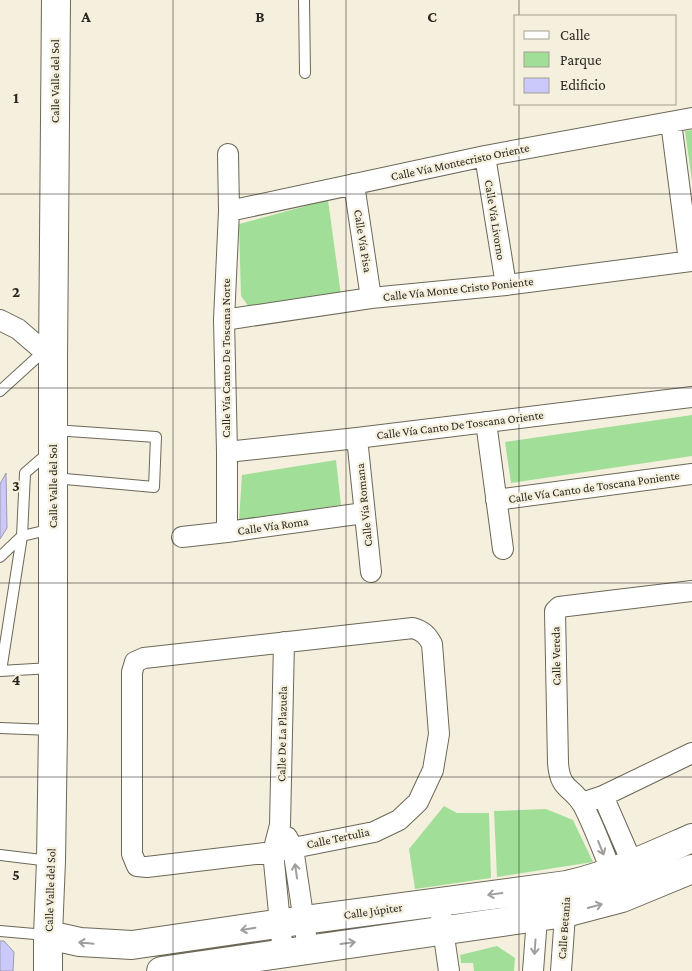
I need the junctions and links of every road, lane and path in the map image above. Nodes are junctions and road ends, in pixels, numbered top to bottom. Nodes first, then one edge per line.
1 (56, 0) edge
2 (304, 0) edge
3 (305, 73) dead end
4 (692, 118) edge
5 (671, 122) junction
6 (228, 154) dead end
7 (485, 156) junction
8 (354, 184) junction
9 (228, 211) junction
10 (690, 261) edge
11 (506, 285) junction
12 (371, 298) junction
13 (0, 320) edge
14 (224, 320) junction
15 (49, 355) junction
16 (0, 391) edge
17 (692, 397) edge
18 (486, 422) junction
19 (357, 438) junction
20 (53, 440) junction
21 (227, 452) junction
22 (692, 474) edge
23 (53, 478) junction
24 (496, 500) junction
25 (364, 513) junction
26 (53, 529) junction
27 (227, 532) junction
28 (22, 536) junction
29 (182, 537) dead end
30 (503, 549) dead end
31 (0, 557) edge
32 (371, 572) dead end
33 (692, 591) edge
34 (284, 642) junction
35 (52, 668) junction
36 (0, 671) edge
37 (0, 728) edge
38 (53, 730) junction
39 (692, 753) edge
40 (603, 796) junction
41 (582, 803) junction
42 (280, 825) junction
43 (692, 838) edge
44 (293, 848) junction
45 (272, 852) junction
46 (0, 855) edge
47 (51, 861) junction
48 (622, 868) junction
49 (692, 869) edge
50 (567, 885) junction
51 (539, 888) junction
52 (633, 894) junction
53 (432, 903) junction
54 (565, 913) junction
55 (537, 916) junction
56 (292, 922) junction
57 (436, 930) junction
58 (0, 932) edge
59 (48, 935) junction
60 (296, 951) junction
61 (48, 971) edge
62 (162, 971) edge
63 (437, 971) edge
64 (449, 971) edge
65 (533, 971) edge
66 (561, 971) edge

1 - 15 main road, Calle Valle del Sol
2 - 3 lane
4 - 5 street, Calle Vía Montecristo Oriente
5 - 7 street, Calle Vía Montecristo Oriente
5 - 10 street
6 - 9 street, Calle Vía Canto De Toscana Norte
7 - 8 street, Calle Vía Montecristo Oriente
7 - 11 street, Calle Vía Livorno
8 - 9 street, Calle Vía Montecristo Oriente
8 - 12 street, Calle Vía Pisa
9 - 14 street, Calle Vía Canto De Toscana Norte
10 - 11 street, Calle Vía Monte Cristo Poniente
11 - 12 street, Calle Vía Monte Cristo Poniente
12 - 14 street, Calle Vía Monte Cristo Poniente
13 - 15 street
14 - 21 street, Calle Vía Canto De Toscana Norte
15 - 16 lane
15 - 20 main road, Calle Valle del Sol
17 - 18 street, Calle Vía Canto De Toscana Oriente
18 - 19 street, Calle Vía Canto De Toscana Oriente
18 - 24 street
19 - 21 street, Calle Vía Canto De Toscana Oriente
19 - 25 street, Calle Vía Romana
20 - 23 main road, Calle Valle del Sol
20 - 23 lane
20 - 28 lane
21 - 27 street, Calle Vía Canto De Toscana Norte
22 - 24 street, Calle Vía Canto de Toscana Poniente
23 - 26 main road, Calle Valle del Sol
24 - 30 street
25 - 27 street, Calle Vía Roma
25 - 32 street, Calle Vía Romana
26 - 28 lane
26 - 35 main road, Calle Valle del Sol
27 - 29 street, Calle Vía Roma
28 - 31 lane
28 - 36 lane
33 - 41 street, Calle Vereda
34 - 42 street, Calle De La Plazuela
34 - 44 street, Calle Tertulia
34 - 45 street, Calle Tertulia
35 - 36 lane
35 - 38 main road, Calle Valle del Sol
37 - 38 lane
38 - 47 main road, Calle Valle del Sol
39 - 40 street
40 - 41 street
40 - 48 street, Calle Vereda
41 -> 48 street, Calle Vereda
42 - 44 street, Calle De La Plazuela
42 - 45 street, Calle De La Plazuela
43 - 48 main road, Calle Júpiter
44 - 45 street, Calle Tertulia
56 -> 44 street, Calle De La Plazuela
45 - 56 street, Calle De La Plazuela
46 - 47 lane
47 - 59 main road, Calle Valle del Sol
48 - 50 main road, Calle Júpiter
48 - 52 street, Calle Vereda
49 - 52 main road
50 - 51 main road, Calle Júpiter
50 - 54 street, Calle Betania
51 -> 53 main road, Calle Júpiter
51 - 55 street
54 -> 52 main road
53 - 56 main road, Calle Júpiter
53 - 57 street
54 - 55 main road
54 - 66 street, Calle Betania
55 - 57 main road
55 -> 65 street
56 -> 59 main road, Calle Júpiter
56 - 60 street, Calle De La Plazuela
60 -> 57 main road
57 - 63 street
57 - 64 street
58 - 59 lane
59 - 61 main road, Calle Valle del Sol
60 - 62 main road

